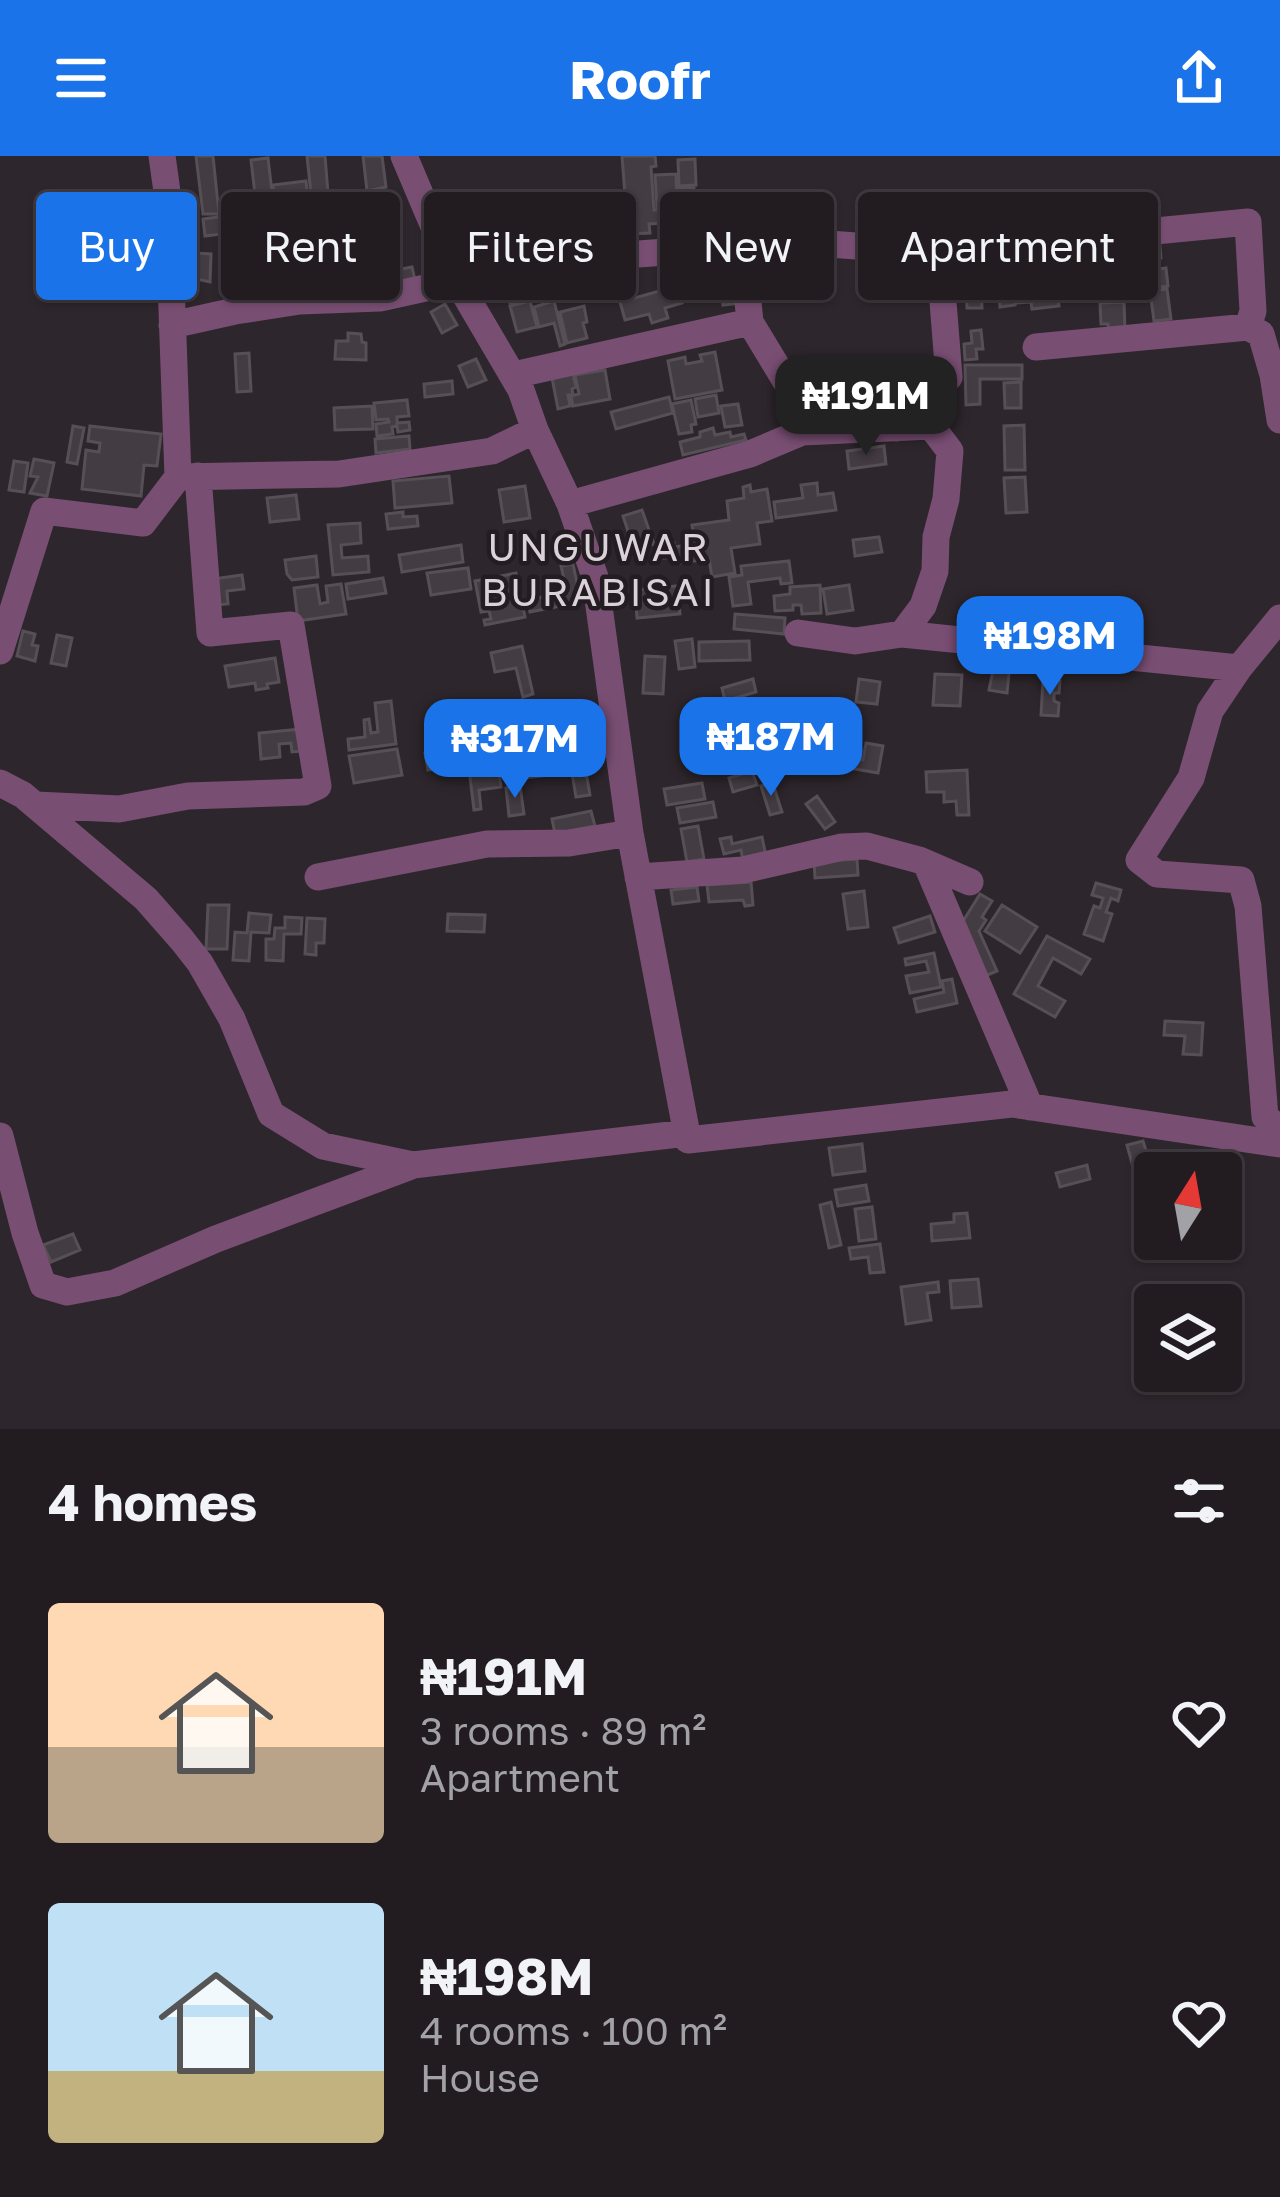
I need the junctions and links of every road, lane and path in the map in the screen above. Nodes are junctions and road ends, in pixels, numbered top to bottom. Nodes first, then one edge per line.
1 (162, 156) edge
2 (404, 156) edge
3 (424, 203) edge
4 (1158, 231) edge
5 (424, 288) edge
6 (469, 300) edge
7 (748, 300) edge
8 (943, 300) edge
9 (749, 322) junction
10 (172, 325) junction
11 (1248, 327) junction
12 (1036, 347) dead end
13 (514, 375) junction
14 (1280, 420) edge
15 (896, 428) junction
16 (535, 430) junction
17 (816, 431) junction
18 (188, 476) junction
19 (570, 504) junction
20 (1280, 618) edge
21 (798, 633) dead end
22 (902, 634) junction
23 (0, 651) edge
24 (1239, 668) junction
25 (0, 783) edge
26 (36, 805) junction
27 (630, 833) junction
28 (926, 863) junction
29 (318, 877) dead end
30 (638, 877) junction
31 (970, 882) dead end
32 (1030, 1106) junction
33 (1280, 1129) edge
34 (687, 1133) junction
35 (0, 1136) edge
36 (1280, 1144) edge
37 (413, 1165) junction

1 - 10 street
2 - 3 street
4 - 11 street
5 - 10 street
6 - 13 street
7 - 9 street
8 - 15 street
9 - 13 street
9 - 17 street
10 - 18 street
11 - 12 street
11 - 14 street
13 - 16 street
15 - 17 street
15 - 22 street
16 - 18 street
16 - 19 street
17 - 19 street
18 - 23 street
18 - 26 street
19 - 27 street
20 - 24 street
21 - 22 street
22 - 24 street
24 - 33 street
25 - 26 street
26 - 37 street
27 - 29 street
27 - 30 street
28 - 30 street
28 - 31 street
28 - 32 street
30 - 34 street
32 - 34 street
32 - 36 street
34 - 37 street
35 - 37 street

